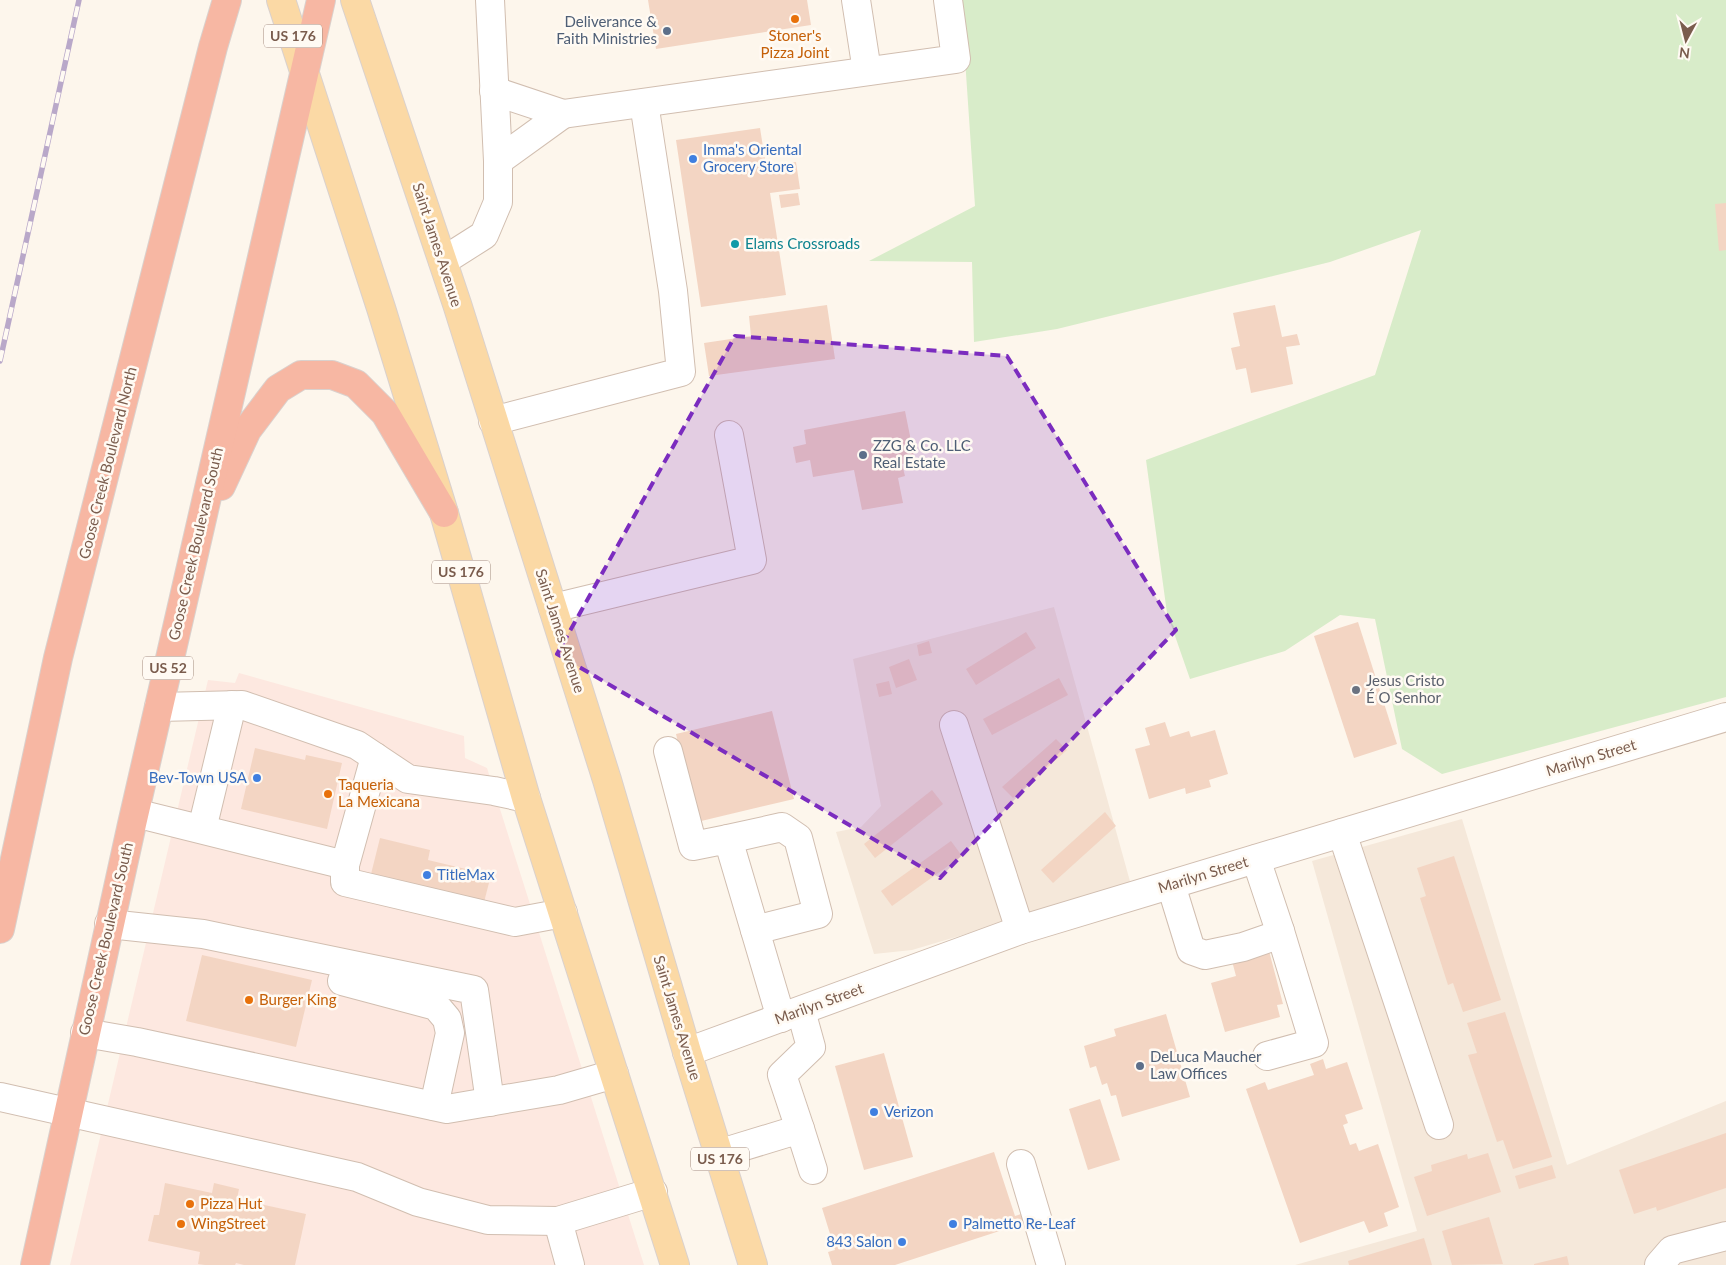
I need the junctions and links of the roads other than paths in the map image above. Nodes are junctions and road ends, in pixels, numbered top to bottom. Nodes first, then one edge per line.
1 (228, 0) edge
2 (281, 0) edge
3 (321, 0) edge
4 (355, 0) edge
5 (490, 0) edge
6 (856, 0) edge
7 (948, 0) edge
8 (305, 71) junction
9 (867, 71) junction
10 (494, 91) junction
11 (644, 103) junction
12 (563, 114) junction
13 (498, 161) junction
14 (443, 261) junction
15 (493, 421) junction
16 (729, 435) dead end
17 (444, 513) junction
18 (199, 532) junction
19 (553, 608) junction
20 (232, 705) junction
21 (159, 707) junction
22 (1726, 717) edge
23 (954, 725) dead end
24 (668, 751) dead end
25 (375, 757) junction
26 (526, 798) junction
27 (134, 813) junction
28 (202, 829) junction
29 (1342, 833) junction
30 (728, 839) junction
31 (1256, 860) junction
32 (346, 865) junction
33 (1171, 885) junction
34 (563, 913) junction
35 (109, 924) junction
36 (0, 929) edge
37 (755, 930) junction
38 (1020, 930) junction
39 (1280, 931) junction
40 (189, 932) junction
41 (791, 1014) junction
42 (85, 1033) junction
43 (687, 1052) junction
44 (1267, 1056) dead end
45 (614, 1074) junction
46 (0, 1096) edge
47 (490, 1102) junction
48 (434, 1106) junction
49 (68, 1111) junction
50 (1439, 1125) dead end
51 (800, 1129) junction
52 (718, 1154) junction
53 (1021, 1164) dead end
54 (813, 1170) dead end
55 (653, 1192) junction
56 (558, 1221) junction
57 (1726, 1236) edge
58 (35, 1265) edge
59 (570, 1265) edge
60 (675, 1265) edge
61 (754, 1265) edge
62 (1051, 1265) edge
63 (1659, 1265) edge

1 - 36 highway, Goose Creek Boulevard North
2 - 8 main road, US 176
3 - 8 highway, Goose Creek Boulevard South / US 52
4 - 14 main road, Saint James Avenue / US 176
5 - 10 street
6 - 9 street
7 - 9 street
8 - 17 main road, US 176
8 - 18 highway, Goose Creek Boulevard South / US 52
9 - 11 street
10 - 12 street
10 - 13 street
11 - 12 street
11 - 15 street
12 - 13 street
13 - 14 street
14 - 15 main road, Saint James Avenue / US 176
15 - 19 main road, Saint James Avenue / US 176
16 - 19 street
17 - 18 highway
17 - 26 main road, US 176
18 - 21 highway, Goose Creek Boulevard South / US 52
19 - 43 main road, Saint James Avenue / US 176
20 - 21 street
20 - 25 street
20 - 28 street
21 - 27 highway, Goose Creek Boulevard South / US 52
22 - 29 street, Marilyn Street
23 - 38 street
24 - 30 street
25 - 26 street
25 - 32 street
26 - 34 main road, US 176
27 - 28 street
27 - 35 highway, Goose Creek Boulevard South / US 52
28 - 32 street
29 - 31 street, Marilyn Street
29 - 50 street
30 - 37 street
30 - 37 street
31 - 33 street, Marilyn Street
31 - 39 street
32 - 34 street
33 - 38 street, Marilyn Street
33 - 39 street
34 - 45 main road, US 176
35 - 40 street
35 - 42 highway, Goose Creek Boulevard South / US 52
37 - 41 street
38 - 41 street, Marilyn Street
39 - 44 street
40 - 47 street
40 - 48 street
41 - 43 street, Marilyn Street
41 - 51 street
42 - 48 street
42 - 49 highway, Goose Creek Boulevard South / US 52
43 - 52 main road, Saint James Avenue / US 176
45 - 47 street
45 - 55 main road, US 176
46 - 49 street
47 - 48 street
49 - 56 street
49 - 58 highway, Goose Creek Boulevard South / US 52
51 - 52 street
51 - 54 street
52 - 61 main road, Saint James Avenue / US 176
53 - 62 street
55 - 56 street
55 - 60 main road, US 176
56 - 59 street
57 - 63 street

